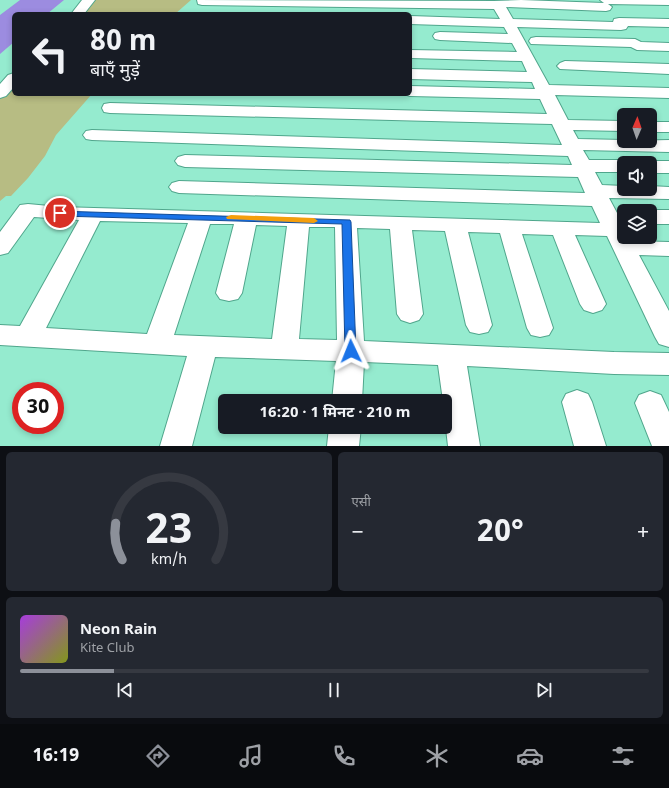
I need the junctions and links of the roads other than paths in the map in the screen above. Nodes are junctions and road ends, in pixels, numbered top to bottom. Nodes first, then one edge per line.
1 (89, 0) edge
2 (202, 1) edge
3 (669, 1) edge
4 (393, 2) edge
5 (498, 5) junction
6 (79, 12) edge
7 (520, 12) dead end
8 (669, 13) edge
9 (412, 20) edge
10 (507, 23) junction
11 (620, 23) edge
12 (669, 23) edge
13 (669, 32) edge
14 (425, 36) dead end
15 (517, 38) junction
16 (536, 41) dead end
17 (669, 47) edge
18 (547, 53) dead end
19 (412, 54) edge
20 (527, 57) junction
21 (565, 66) dead end
22 (664, 71) edge
23 (412, 74) edge
24 (12, 80) edge
25 (542, 87) junction
26 (412, 91) edge
27 (586, 91) junction
28 (0, 93) edge
29 (669, 93) edge
30 (334, 96) edge
31 (110, 108) dead end
32 (332, 113) junction
33 (560, 122) junction
34 (617, 126) edge
35 (657, 127) edge
36 (669, 127) edge
37 (92, 135) dead end
38 (331, 143) junction
39 (669, 146) edge
40 (185, 161) dead end
41 (331, 165) junction
42 (657, 167) edge
43 (669, 167) edge
44 (617, 172) edge
45 (657, 179) edge
46 (669, 180) edge
47 (617, 182) edge
48 (179, 187) dead end
49 (328, 191) junction
50 (596, 192) edge
51 (669, 193) edge
52 (93, 214) junction
53 (201, 217) junction
54 (657, 217) edge
55 (669, 217) edge
56 (247, 218) junction
57 (299, 220) junction
58 (346, 222) junction
59 (400, 223) junction
60 (455, 225) junction
61 (509, 227) junction
62 (561, 228) junction
63 (0, 248) edge
64 (669, 249) edge
65 (229, 293) dead end
66 (593, 304) dead end
67 (410, 314) dead end
68 (479, 325) dead end
69 (540, 328) dead end
70 (0, 336) edge
71 (28, 337) junction
72 (669, 337) edge
73 (157, 344) junction
74 (204, 347) junction
75 (284, 350) junction
76 (351, 351) junction
77 (451, 355) junction
78 (669, 364) edge
79 (348, 394) edge
80 (577, 402) dead end
81 (650, 403) dead end
82 (344, 434) edge
83 (176, 446) edge
84 (343, 446) edge
85 (464, 446) edge
86 (590, 446) edge
87 (668, 446) edge

1 - 6 street
2 - 4 street
3 - 11 street
4 - 5 street
5 - 10 street
5 - 11 street
7 - 11 street
8 - 11 street
9 - 10 street
10 - 11 street
10 - 15 street
11 - 12 street
11 - 13 street
11 - 16 street
11 - 17 street
11 - 18 street
11 - 22 street
14 - 15 street
15 - 20 street
19 - 20 street
20 - 25 street
21 - 22 street
23 - 25 street
24 - 28 street
25 - 26 street
25 - 27 street
25 - 33 street
27 - 29 street
27 - 34 street
30 - 32 street
31 - 32 street
32 - 33 street
32 - 38 street
33 - 34 street
33 - 50 street
35 - 36 street
37 - 38 street
38 - 41 street
38 - 50 street
39 - 50 street
40 - 41 street
41 - 49 street
41 - 50 street
42 - 43 street
44 - 50 street
45 - 46 street
47 - 50 street
48 - 49 street
49 - 50 street
50 - 51 street
50 - 62 street
50 - 64 street
50 - 72 street
52 - 53 street
52 - 63 street
52 - 71 street
53 - 56 street
53 - 73 street
54 - 55 street
56 - 57 street
56 - 65 street
57 - 58 street
57 - 75 street
58 - 59 street
58 - 76 street
59 - 60 street
59 - 67 street
60 - 61 street
60 - 68 street
61 - 62 street
61 - 69 street
62 - 66 street
70 - 71 street
71 - 73 street
73 - 74 street
74 - 75 street
74 - 83 street
75 - 76 street
76 - 77 street
76 - 79 street
77 - 78 street
77 - 85 street
80 - 86 street
81 - 87 street
82 - 84 street

